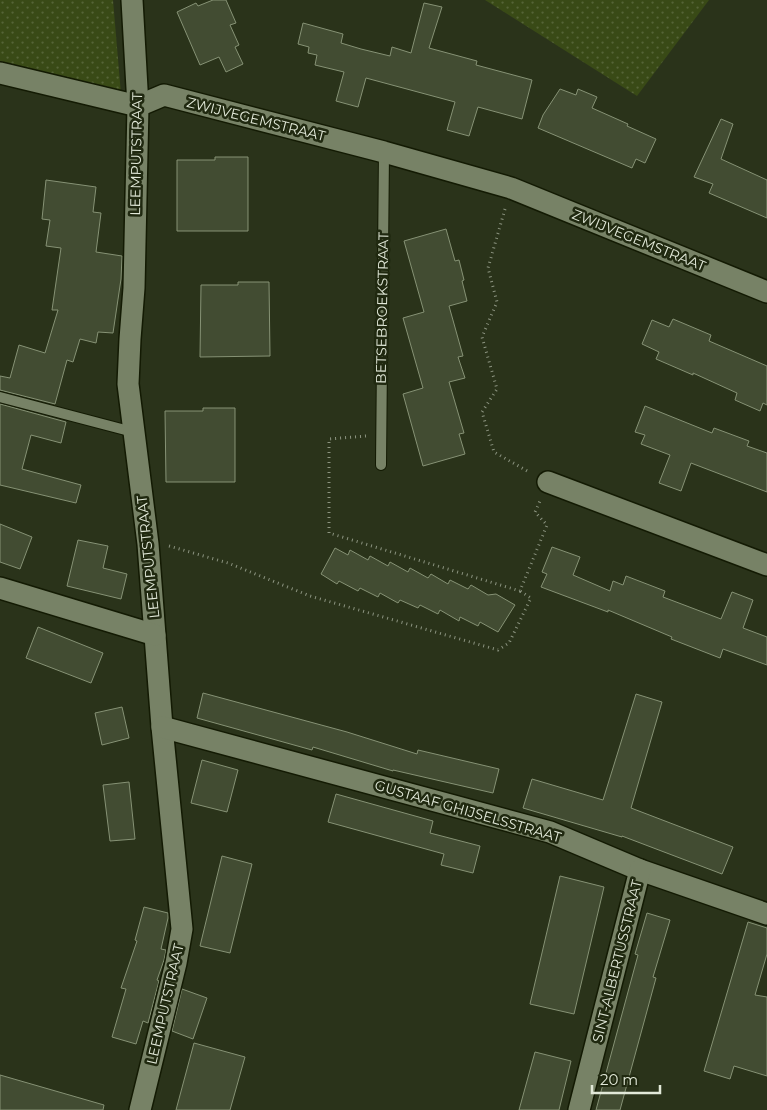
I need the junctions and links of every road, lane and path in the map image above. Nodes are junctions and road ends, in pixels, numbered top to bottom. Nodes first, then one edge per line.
1 (132, 0) edge
2 (0, 73) edge
3 (138, 106) junction
4 (384, 152) junction
5 (511, 188) junction
6 (767, 292) edge
7 (0, 397) edge
8 (133, 432) junction
9 (381, 434) junction
10 (381, 465) dead end
11 (548, 482) junction
12 (148, 544) junction
13 (767, 565) edge
14 (0, 588) edge
15 (520, 591) junction
16 (155, 636) junction
17 (162, 727) junction
18 (640, 870) junction
19 (767, 914) edge
20 (140, 1110) edge
21 (579, 1110) edge

1 - 3 street, LEEMPUTSTRAAT
2 - 3 street
3 - 4 street, ZWIJVEGEMSTRAAT
3 - 8 street, LEEMPUTSTRAAT
4 - 5 street, ZWIJVEGEMSTRAAT
4 - 9 lane, BETSEBROEKSTRAAT
5 - 6 street, ZWIJVEGEMSTRAAT
5 - 11 path
7 - 8 lane
8 - 12 street, LEEMPUTSTRAAT
9 - 10 lane, BETSEBROEKSTRAAT
9 - 15 path
11 - 13 street
11 - 15 path
12 - 15 path
12 - 16 street, LEEMPUTSTRAAT
14 - 16 street
16 - 17 street, LEEMPUTSTRAAT
17 - 18 street, GUSTAAF GHIJSELSSTRAAT
17 - 20 street, LEEMPUTSTRAAT
18 - 19 street, GUSTAAF GHIJSELSSTRAAT
18 - 21 street, SINT-ALBERTUSSTRAAT

